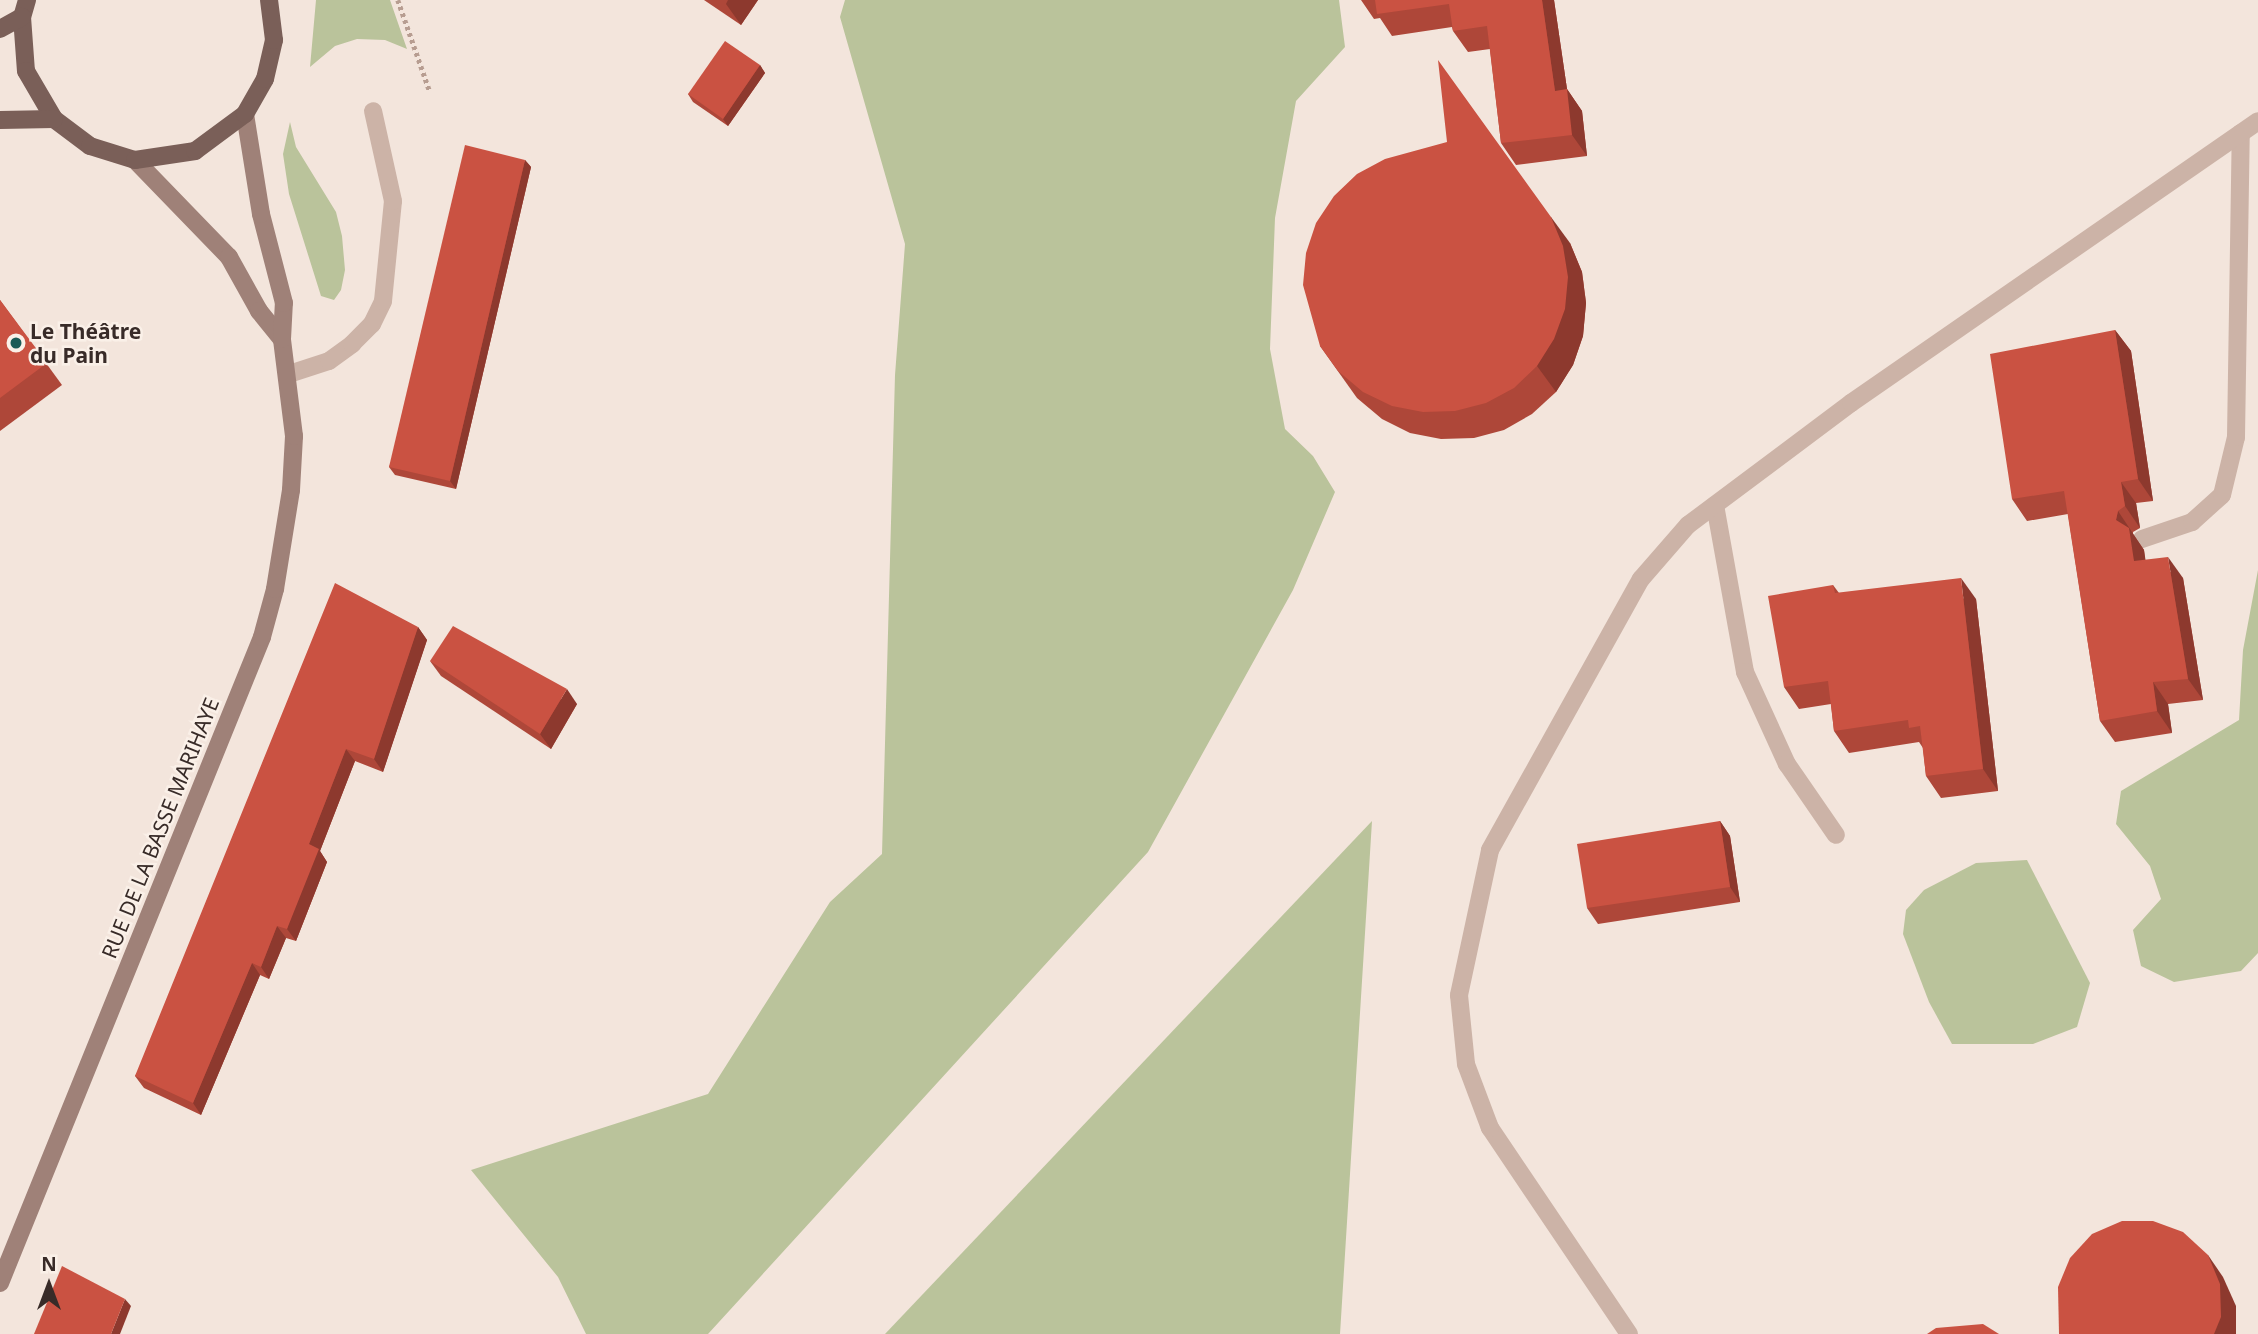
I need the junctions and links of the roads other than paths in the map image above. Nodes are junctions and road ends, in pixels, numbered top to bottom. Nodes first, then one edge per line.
1 (269, 0) edge
2 (25, 8) edge
3 (0, 29) edge
4 (373, 111) dead end
5 (245, 114) junction
6 (54, 119) junction
7 (0, 120) edge
8 (2258, 121) edge
9 (2241, 132) junction
10 (135, 160) junction
11 (282, 339) junction
12 (289, 374) junction
13 (1715, 505) junction
14 (2142, 539) dead end
15 (1836, 835) dead end
16 (0, 1283) edge
17 (1629, 1334) edge

1 - 5 main road
2 - 3 main road
2 - 6 main road
4 - 12 street
5 - 10 main road
5 - 11 street, RUE DE LA BASSE MARIHAYE
6 - 7 main road
6 - 10 main road
8 - 9 street
9 - 13 street
9 - 14 street
10 - 11 street, RUE DE LA BASSE MARIHAYE
11 - 12 street, RUE DE LA BASSE MARIHAYE
12 - 16 street, RUE DE LA BASSE MARIHAYE
13 - 15 street
13 - 17 street

